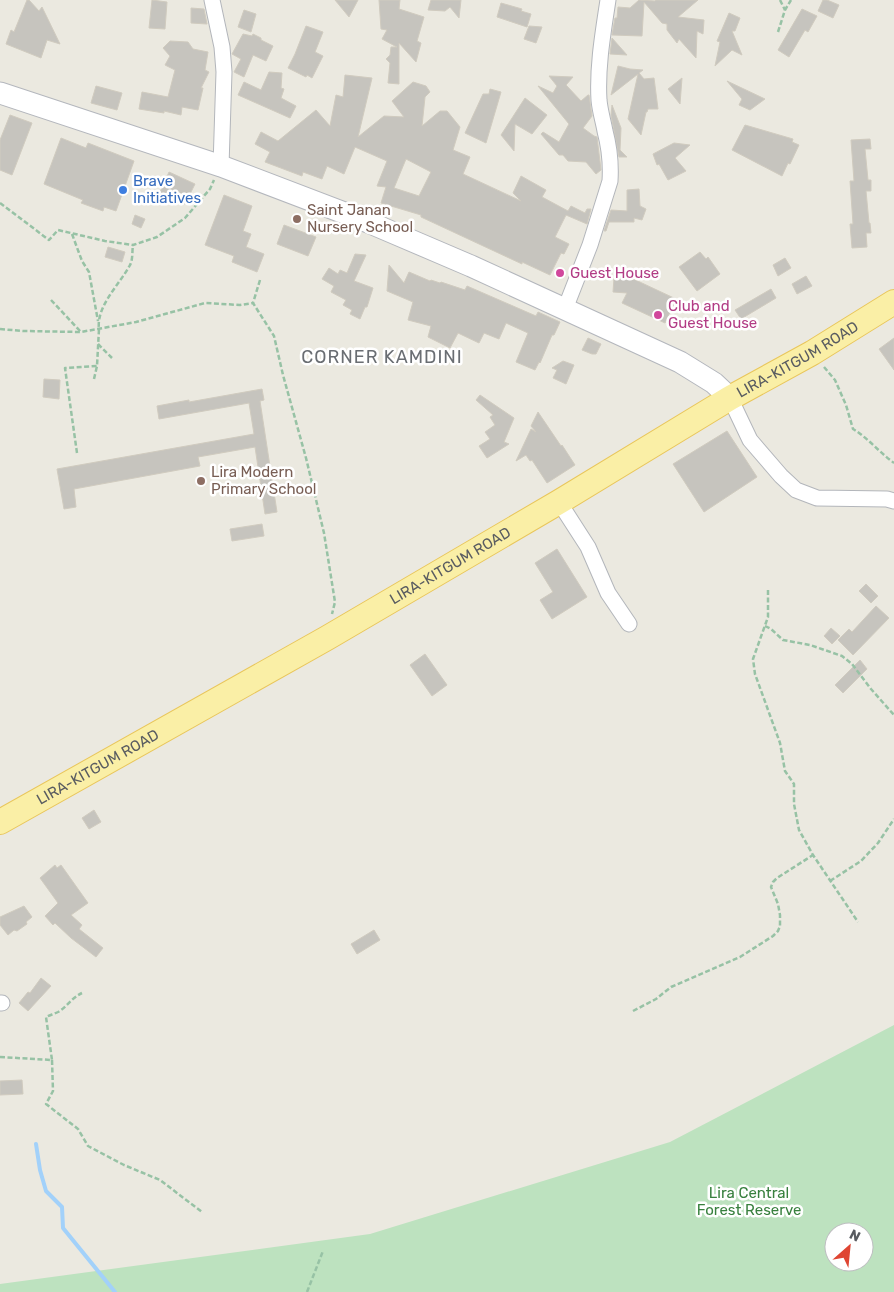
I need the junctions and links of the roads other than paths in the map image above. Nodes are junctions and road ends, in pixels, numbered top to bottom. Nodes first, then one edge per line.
1 (212, 0) edge
2 (608, 0) edge
3 (0, 93) edge
4 (221, 166) junction
5 (894, 302) edge
6 (565, 309) junction
7 (730, 398) junction
8 (894, 501) edge
9 (559, 502) junction
10 (629, 624) dead end
11 (0, 822) edge

1 - 4 street
2 - 6 street
3 - 4 street
4 - 6 street
5 - 7 main road, LIRA-KITGUM ROAD
6 - 7 street
7 - 8 street
7 - 9 main road, LIRA-KITGUM ROAD
9 - 10 street
9 - 11 main road, LIRA-KITGUM ROAD

